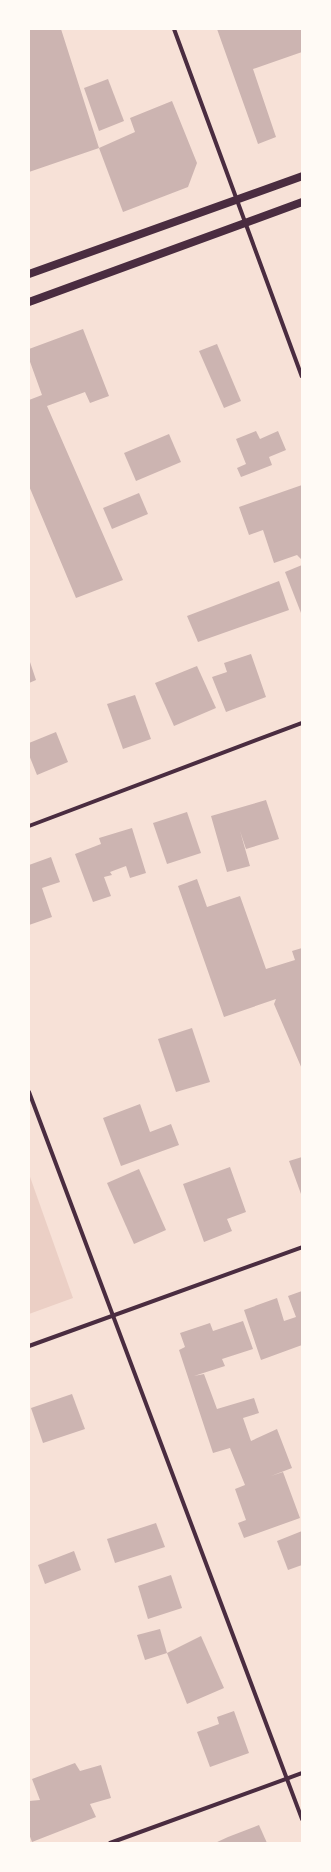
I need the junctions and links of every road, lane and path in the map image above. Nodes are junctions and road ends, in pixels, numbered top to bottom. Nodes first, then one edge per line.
1 (174, 29) edge
2 (302, 176) edge
3 (239, 199) junction
4 (302, 202) edge
5 (247, 222) junction
6 (29, 274) edge
7 (29, 302) edge
8 (302, 376) edge
9 (302, 723) edge
10 (29, 826) edge
11 (29, 1092) edge
12 (302, 1247) edge
13 (111, 1315) junction
14 (29, 1346) edge
15 (302, 1773) edge
16 (287, 1778) junction
17 (302, 1819) edge
18 (110, 1843) edge

1 - 3 street
2 - 3 main road
3 - 5 street
3 - 6 main road
4 - 5 main road
5 - 7 main road
5 - 8 street
9 - 10 street
11 - 13 street
12 - 13 street
13 - 14 street
13 - 16 street
15 - 16 street
16 - 17 street
16 - 18 street

